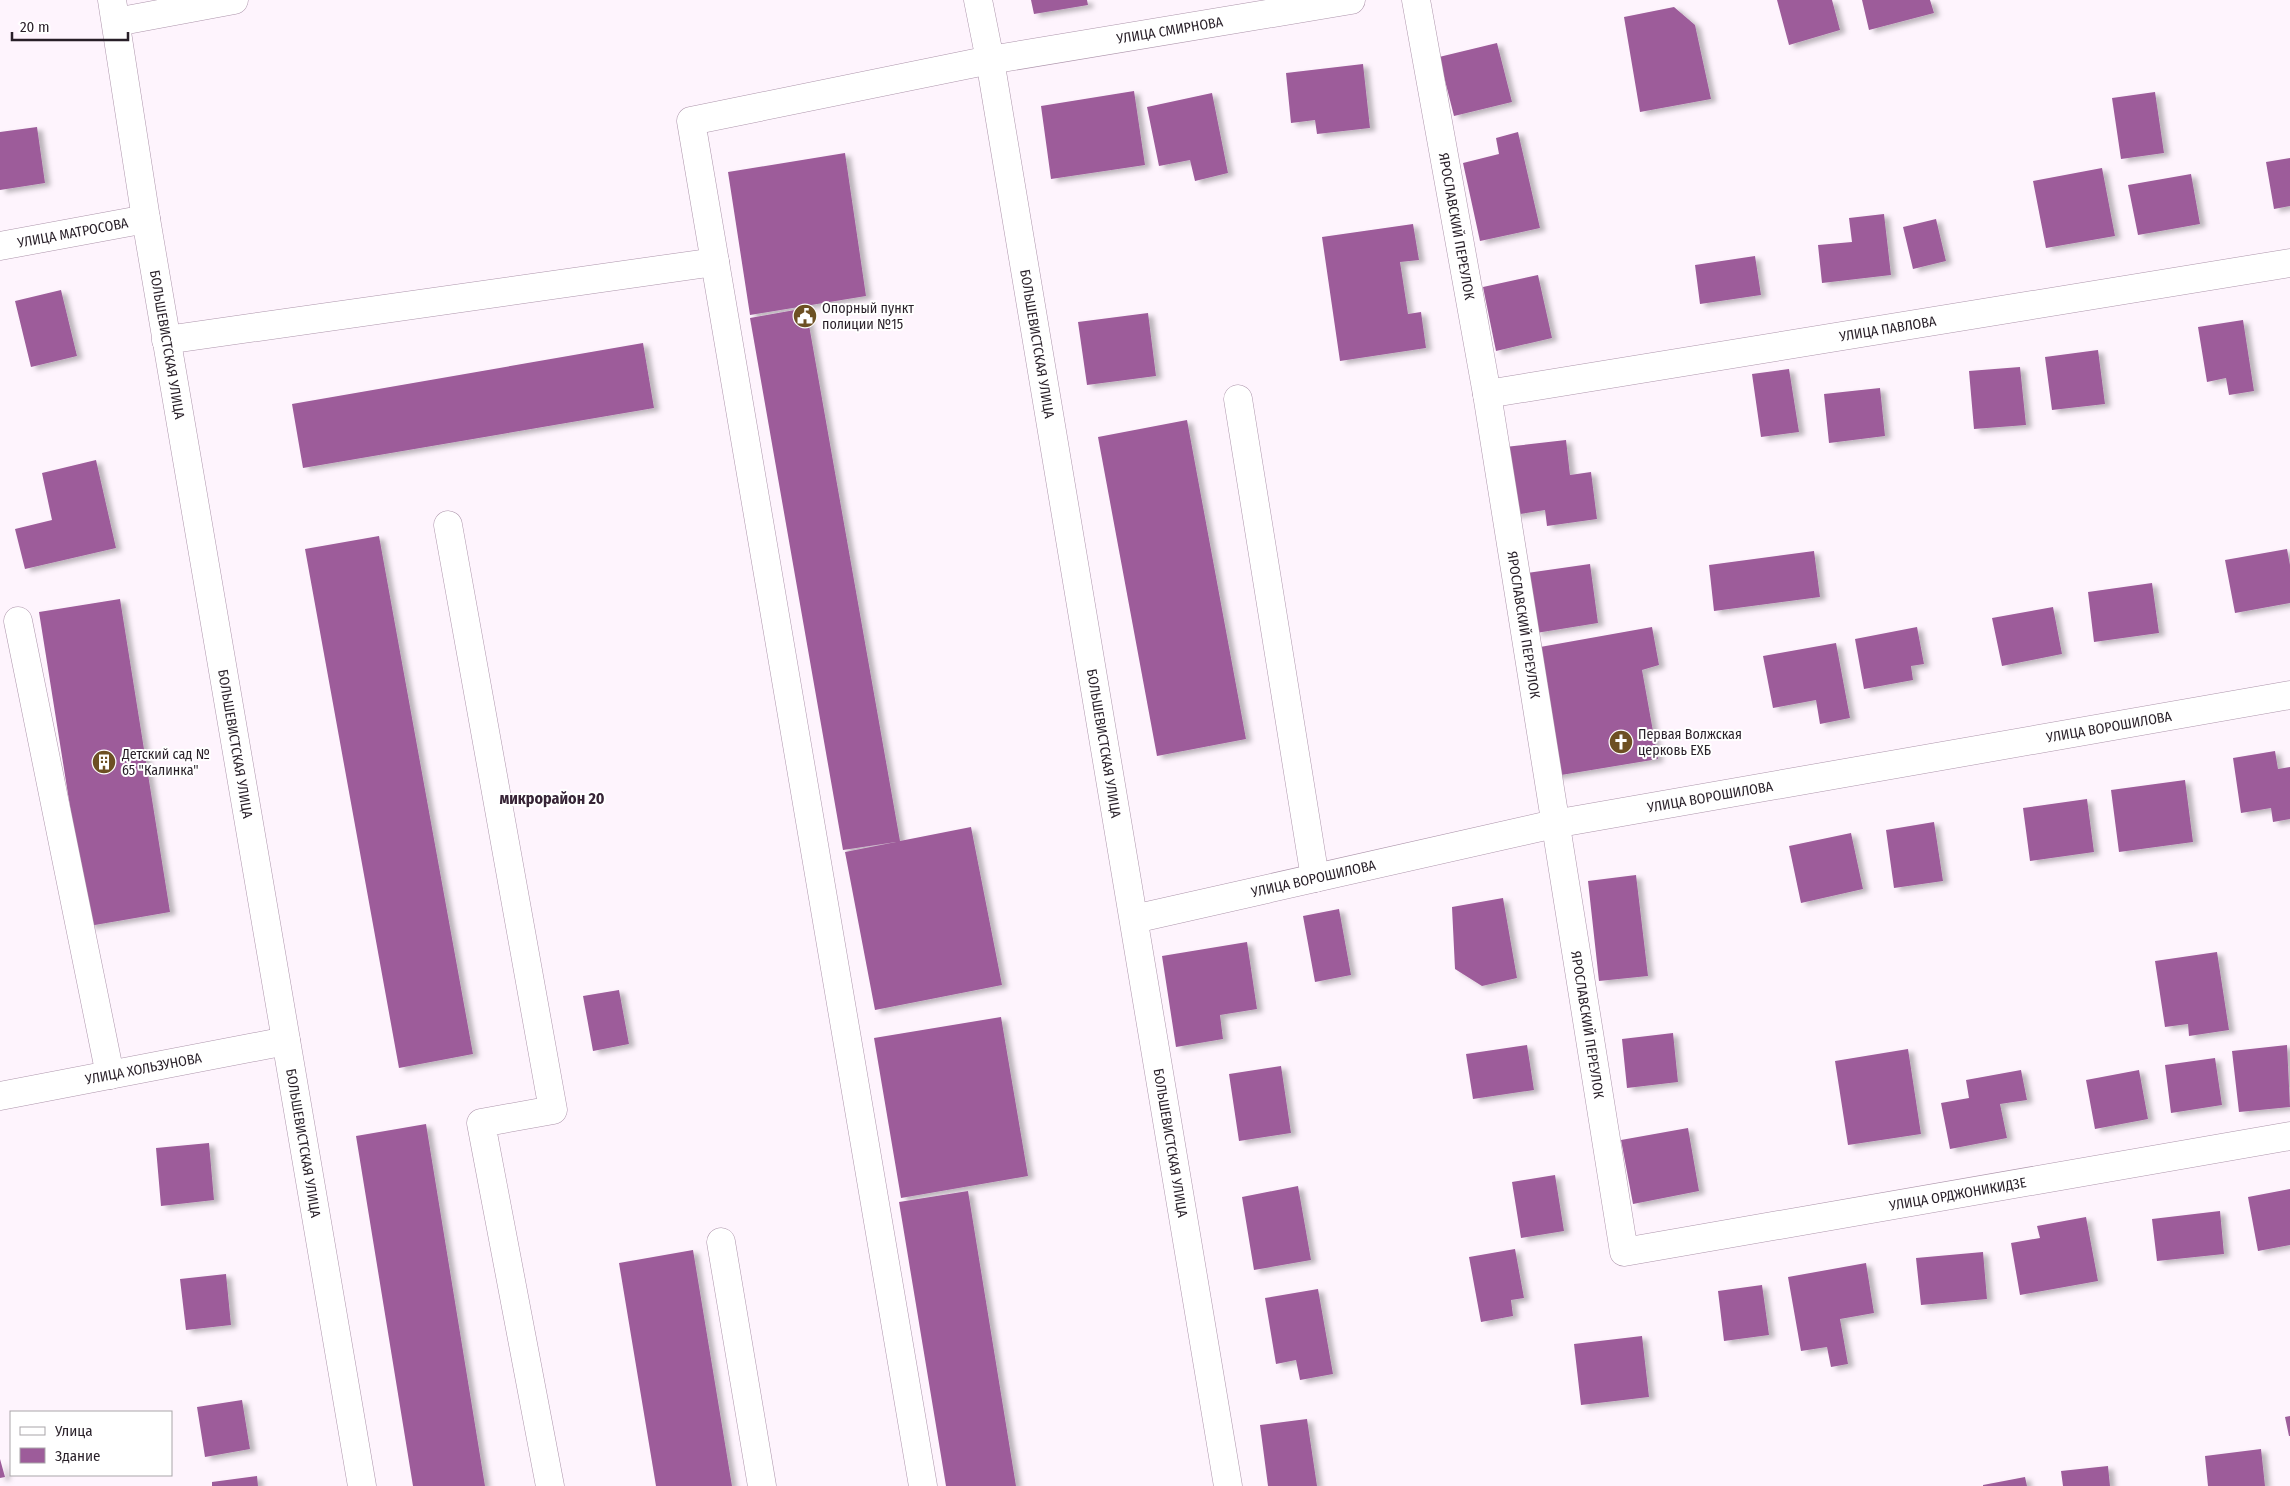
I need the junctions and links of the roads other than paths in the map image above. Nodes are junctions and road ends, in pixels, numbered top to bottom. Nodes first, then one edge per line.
1 (234, 0) edge
2 (978, 0) edge
3 (1351, 0) edge
4 (1416, 0) edge
5 (114, 11) edge
6 (990, 60) junction
7 (146, 219) junction
8 (0, 246) edge
9 (715, 262) junction
10 (2290, 263) edge
11 (166, 340) junction
12 (1487, 394) junction
13 (1238, 399) dead end
14 (448, 526) dead end
15 (18, 621) dead end
16 (2290, 695) edge
17 (1554, 824) junction
18 (1315, 878) junction
19 (1134, 919) junction
20 (286, 1041) junction
21 (110, 1075) junction
22 (0, 1096) edge
23 (2290, 1136) edge
24 (721, 1242) dead end
25 (1624, 1252) joint
26 (362, 1486) edge
27 (550, 1486) edge
28 (762, 1486) edge
29 (923, 1486) edge
30 (1228, 1486) edge

1 - 5 street
2 - 6 street, БОЛЬШЕВИСТСКАЯ УЛИЦА
3 - 6 street, УЛИЦА СМИРНОВА
4 - 12 street, ЯРОСЛАВСКИЙ ПЕРЕУЛОК
5 - 7 street, БОЛЬШЕВИСТСКАЯ УЛИЦА
6 - 9 street, УЛИЦА СМИРНОВА
6 - 19 street, БОЛЬШЕВИСТСКАЯ УЛИЦА
7 - 8 street, УЛИЦА МАТРОСОВА
7 - 11 street, БОЛЬШЕВИСТСКАЯ УЛИЦА
9 - 11 street
9 - 29 street
10 - 12 street, УЛИЦА ПАВЛОВА
11 - 20 street, БОЛЬШЕВИСТСКАЯ УЛИЦА
12 - 17 street, ЯРОСЛАВСКИЙ ПЕРЕУЛОК
13 - 18 street
14 - 27 street
15 - 21 street
16 - 17 street, УЛИЦА ВОРОШИЛОВА
17 - 18 street, УЛИЦА ВОРОШИЛОВА
17 - 25 street, ЯРОСЛАВСКИЙ ПЕРЕУЛОК
18 - 19 street, УЛИЦА ВОРОШИЛОВА
19 - 30 street, БОЛЬШЕВИСТСКАЯ УЛИЦА
20 - 21 street, УЛИЦА ХОЛЬЗУНОВА
20 - 26 street, БОЛЬШЕВИСТСКАЯ УЛИЦА
21 - 22 street, УЛИЦА ХОЛЬЗУНОВА
23 - 25 street, УЛИЦА ОРДЖОНИКИДЗЕ
24 - 28 street

